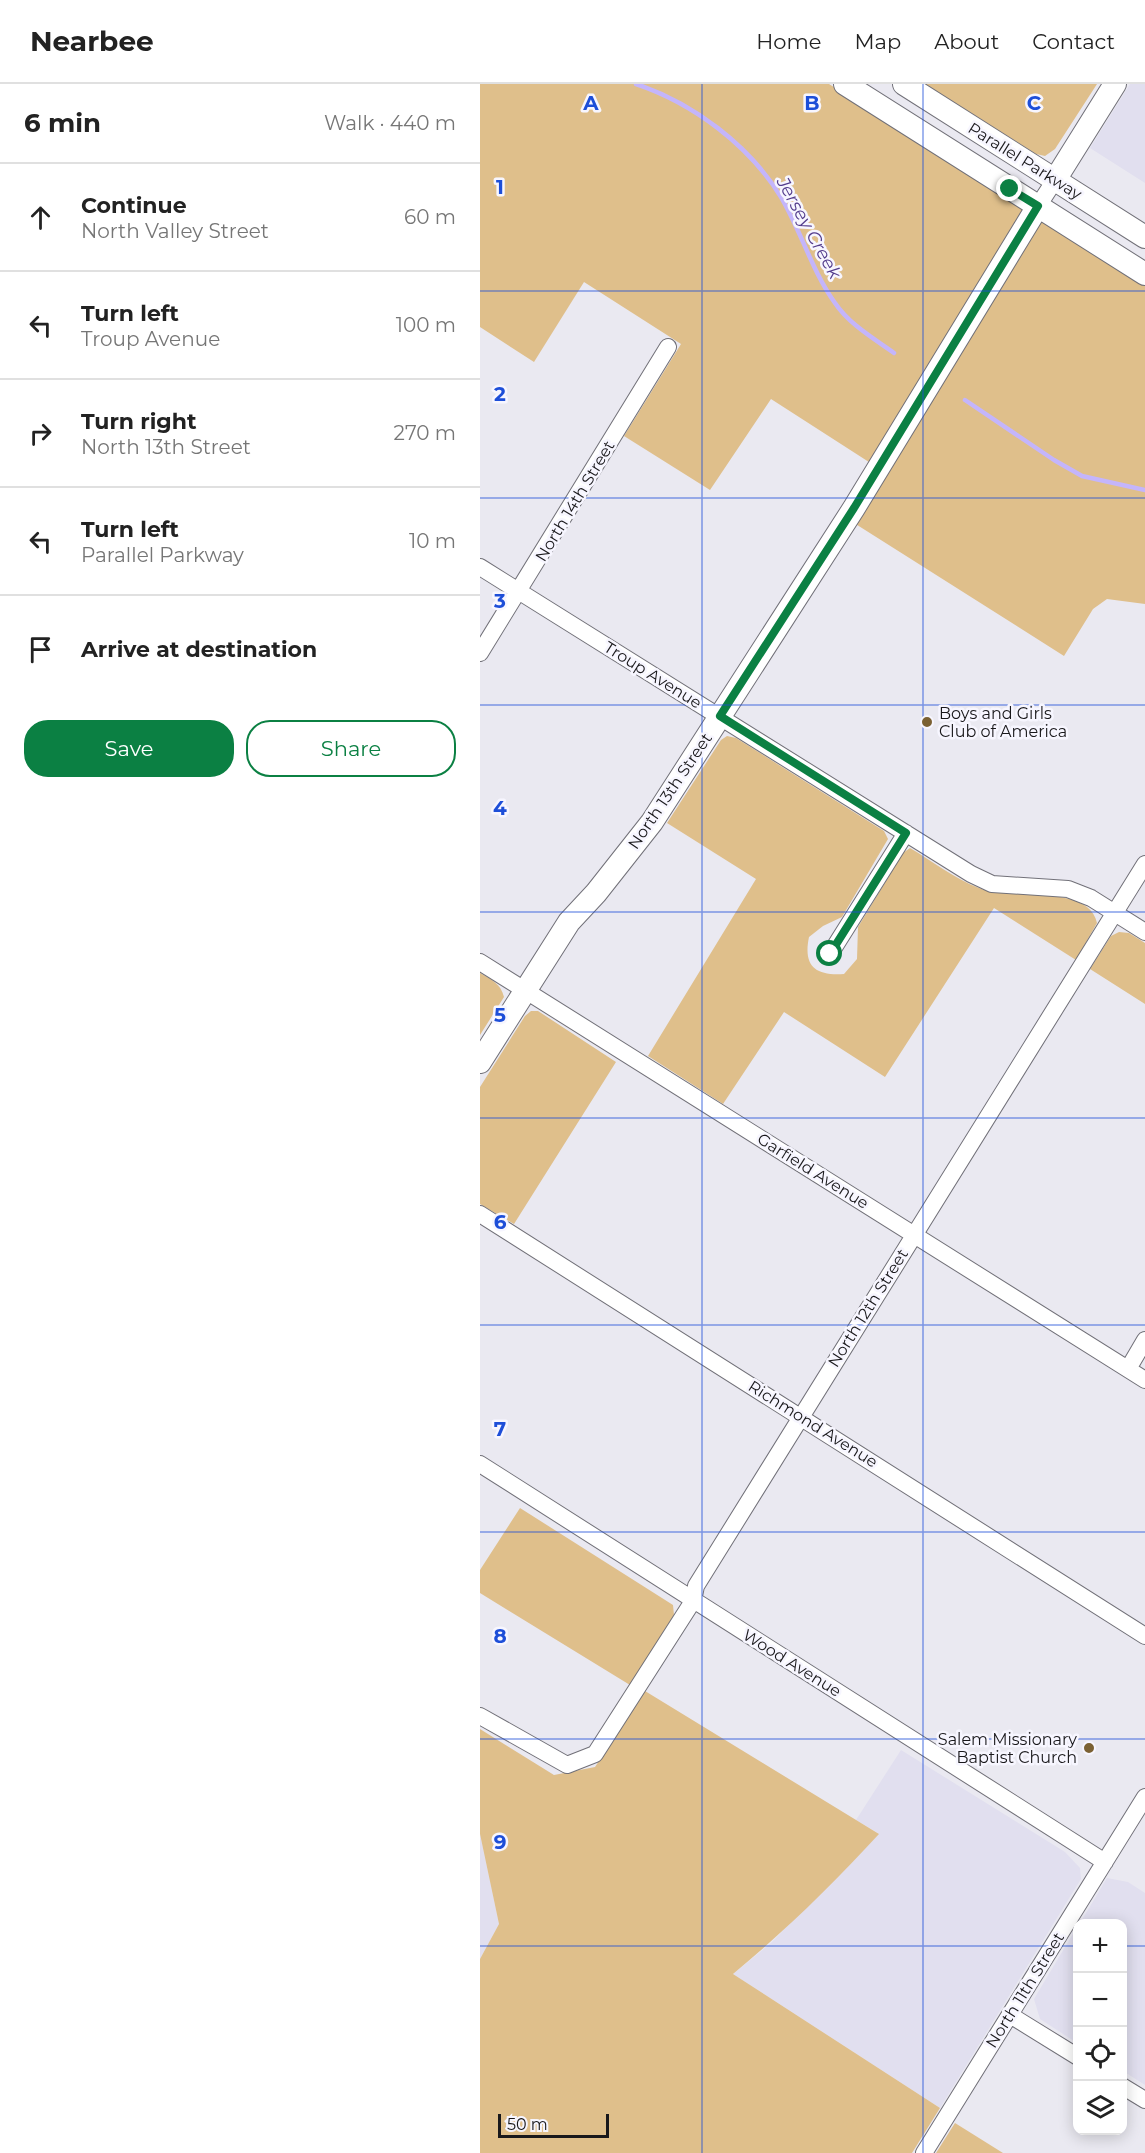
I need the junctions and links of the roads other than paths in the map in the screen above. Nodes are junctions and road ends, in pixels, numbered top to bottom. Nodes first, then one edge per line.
1 (845, 84) edge
2 (904, 84) edge
3 (1115, 84) edge
4 (1055, 180) junction
5 (1038, 206) junction
6 (1145, 237) edge
7 (1145, 274) edge
8 (668, 347) dead end
9 (480, 567) edge
10 (519, 592) junction
11 (480, 653) edge
12 (720, 716) junction
13 (906, 833) junction
14 (1145, 864) edge
15 (1114, 913) junction
16 (1145, 932) edge
17 (830, 954) dead end
18 (480, 962) edge
19 (524, 990) junction
20 (480, 1062) edge
21 (480, 1214) edge
22 (914, 1233) junction
23 (1145, 1340) edge
24 (1128, 1369) junction
25 (1145, 1380) edge
26 (801, 1416) junction
27 (480, 1464) edge
28 (693, 1601) junction
29 (1145, 1636) edge
30 (480, 1716) edge
31 (1145, 1797) edge
32 (1105, 1862) junction
33 (1010, 2015) junction
34 (1073, 2055) edge
35 (1127, 2089) edge
36 (1145, 2100) edge
37 (924, 2153) edge

1 - 5 street, Parallel Parkway
2 - 4 street, Parallel Parkway
3 - 4 street, North 13th Street
4 - 5 street, North 13th Street
4 - 6 street, Parallel Parkway
5 - 7 street, Parallel Parkway
5 - 12 street, North 13th Street
8 - 10 street, North 14th Street
9 - 10 street, Troup Avenue
10 - 11 street, North 14th Street
10 - 12 street, Troup Avenue
12 - 13 street, Troup Avenue
12 - 19 street, North 13th Street
13 - 15 street, Troup Avenue
13 - 17 street
14 - 15 street, North 12th Street
15 - 16 street, Troup Avenue
15 - 22 street, North 12th Street
18 - 19 street, Garfield Avenue
19 - 20 street, North 13th Street
19 - 22 street, Garfield Avenue
21 - 26 street, Richmond Avenue
22 - 24 street, Garfield Avenue
22 - 26 street, North 12th Street
23 - 24 street
24 - 25 street, Garfield Avenue
26 - 28 street, North 12th Street
26 - 29 street, Richmond Avenue
27 - 28 street, Wood Avenue
28 - 30 street, North 12th Street
28 - 32 street, Wood Avenue
31 - 32 street, North 11th Street
32 - 33 street, North 11th Street
33 - 34 street
33 - 37 street, North 11th Street
35 - 36 street

